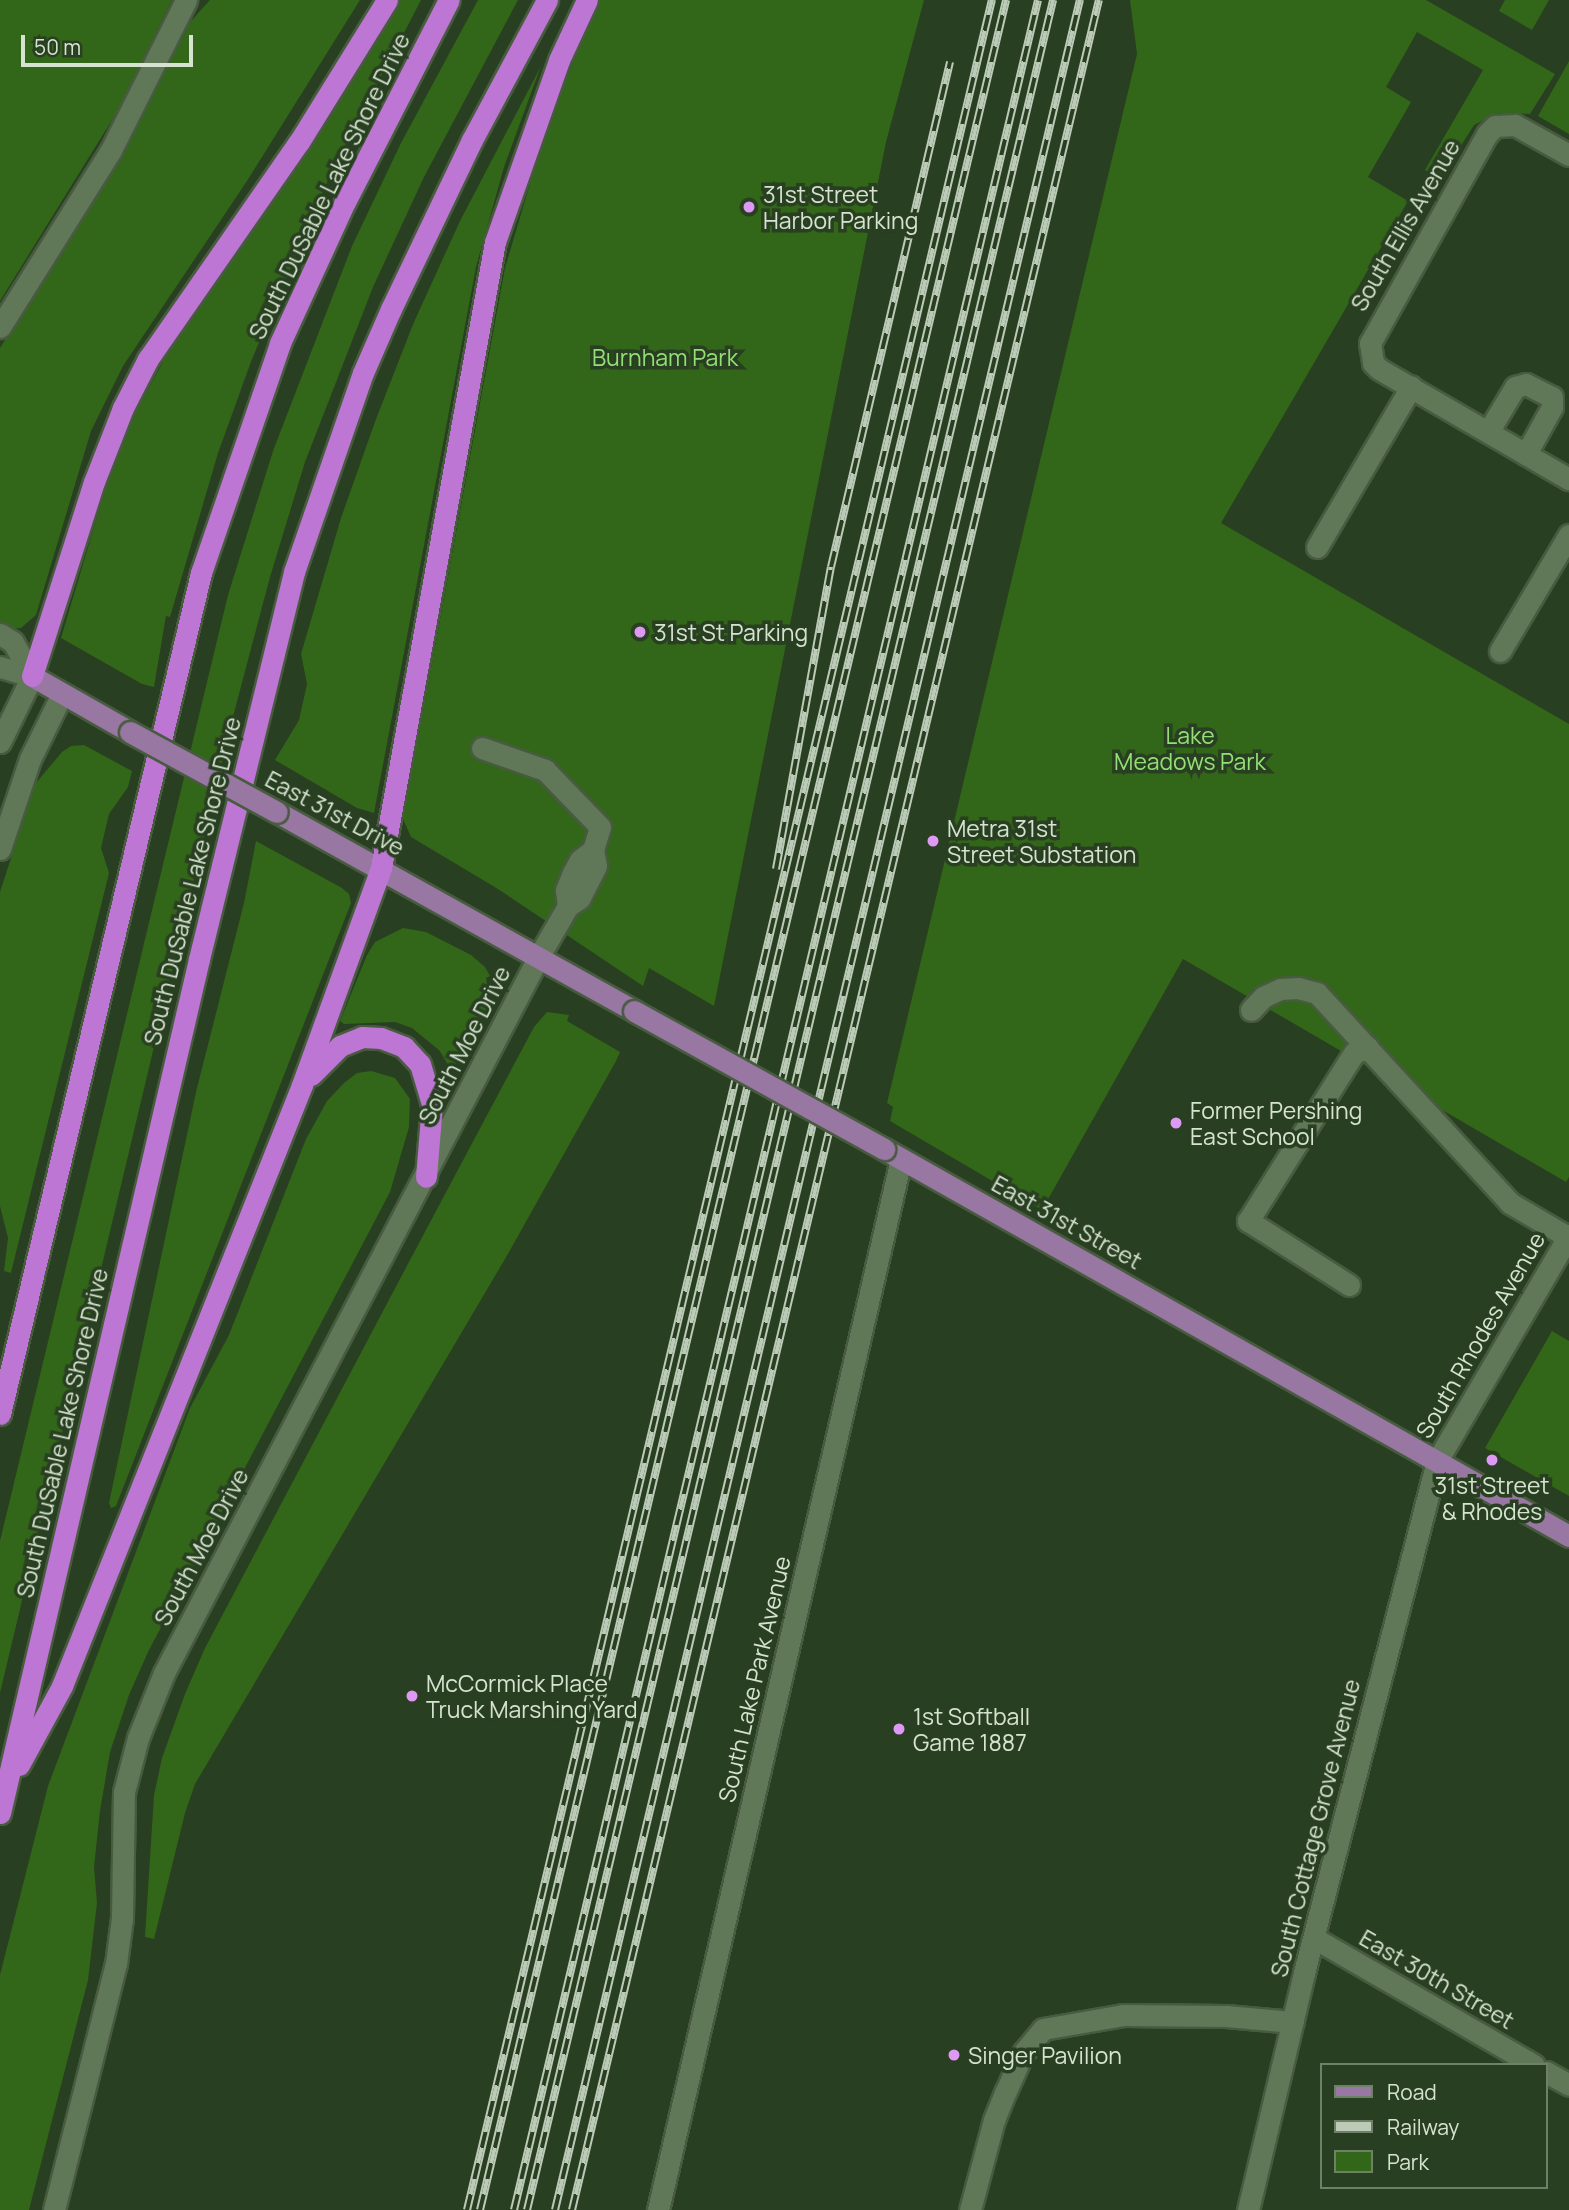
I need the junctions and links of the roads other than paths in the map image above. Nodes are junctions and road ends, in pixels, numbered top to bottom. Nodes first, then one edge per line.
1 (186, 0) edge
2 (387, 0) edge
3 (449, 0) edge
4 (547, 0) edge
5 (587, 0) edge
6 (1569, 155) edge
7 (0, 327) edge
8 (1411, 387) junction
9 (1488, 432) junction
10 (1526, 454) junction
11 (1569, 480) edge
12 (1569, 535) edge
13 (1317, 547) dead end
14 (0, 634) edge
15 (1500, 651) dead end
16 (0, 667) edge
17 (32, 677) junction
18 (62, 694) junction
19 (0, 741) edge
20 (482, 748) dead end
21 (0, 849) edge
22 (381, 868) junction
23 (539, 956) junction
24 (1251, 1010) dead end
25 (1368, 1047) junction
26 (302, 1085) junction
27 (893, 1154) junction
28 (426, 1177) junction
29 (1568, 1236) edge
30 (1349, 1285) dead end
31 (0, 1414) edge
32 (1437, 1461) junction
33 (1569, 1536) edge
34 (6, 1789) junction
35 (0, 1813) edge
36 (1314, 1938) junction
37 (1293, 2022) junction
38 (1531, 2063) edge
39 (1548, 2073) edge
40 (1569, 2085) edge
41 (54, 2210) edge
42 (657, 2210) edge
43 (970, 2210) edge
44 (1248, 2210) edge

1 - 7 street
2 - 17 highway
3 - 31 highway, South DuSable Lake Shore Drive
4 - 34 highway, South DuSable Lake Shore Drive
5 - 22 highway
6 - 8 street, South Ellis Avenue
8 - 9 street
8 - 13 street
9 - 10 street
9 - 10 street
10 - 11 street
12 - 15 street
14 - 17 street
16 - 17 street
17 - 18 main road, East 31st Drive
17 - 19 street
18 - 21 street
18 - 22 main road, East 31st Drive, bridge
20 - 23 street, South Moe Drive
22 - 23 main road, East 31st Drive
22 - 26 highway
23 - 27 main road, East 31st Street, bridge
23 - 28 street, South Moe Drive
24 - 25 street
25 - 29 street
25 - 30 street
26 - 28 highway
26 - 34 highway
27 - 32 main road, East 31st Street
27 - 42 street, South Lake Park Avenue
28 - 41 street, South Moe Drive
29 - 32 street, South Rhodes Avenue
32 - 33 main road, East 31st Street
32 - 36 street, South Cottage Grove Avenue
34 - 35 highway, South DuSable Lake Shore Drive
36 - 37 street, South Cottage Grove Avenue
36 - 38 street, East 30th Street
37 - 43 street
37 - 44 street, South Cottage Grove Avenue
39 - 40 street

